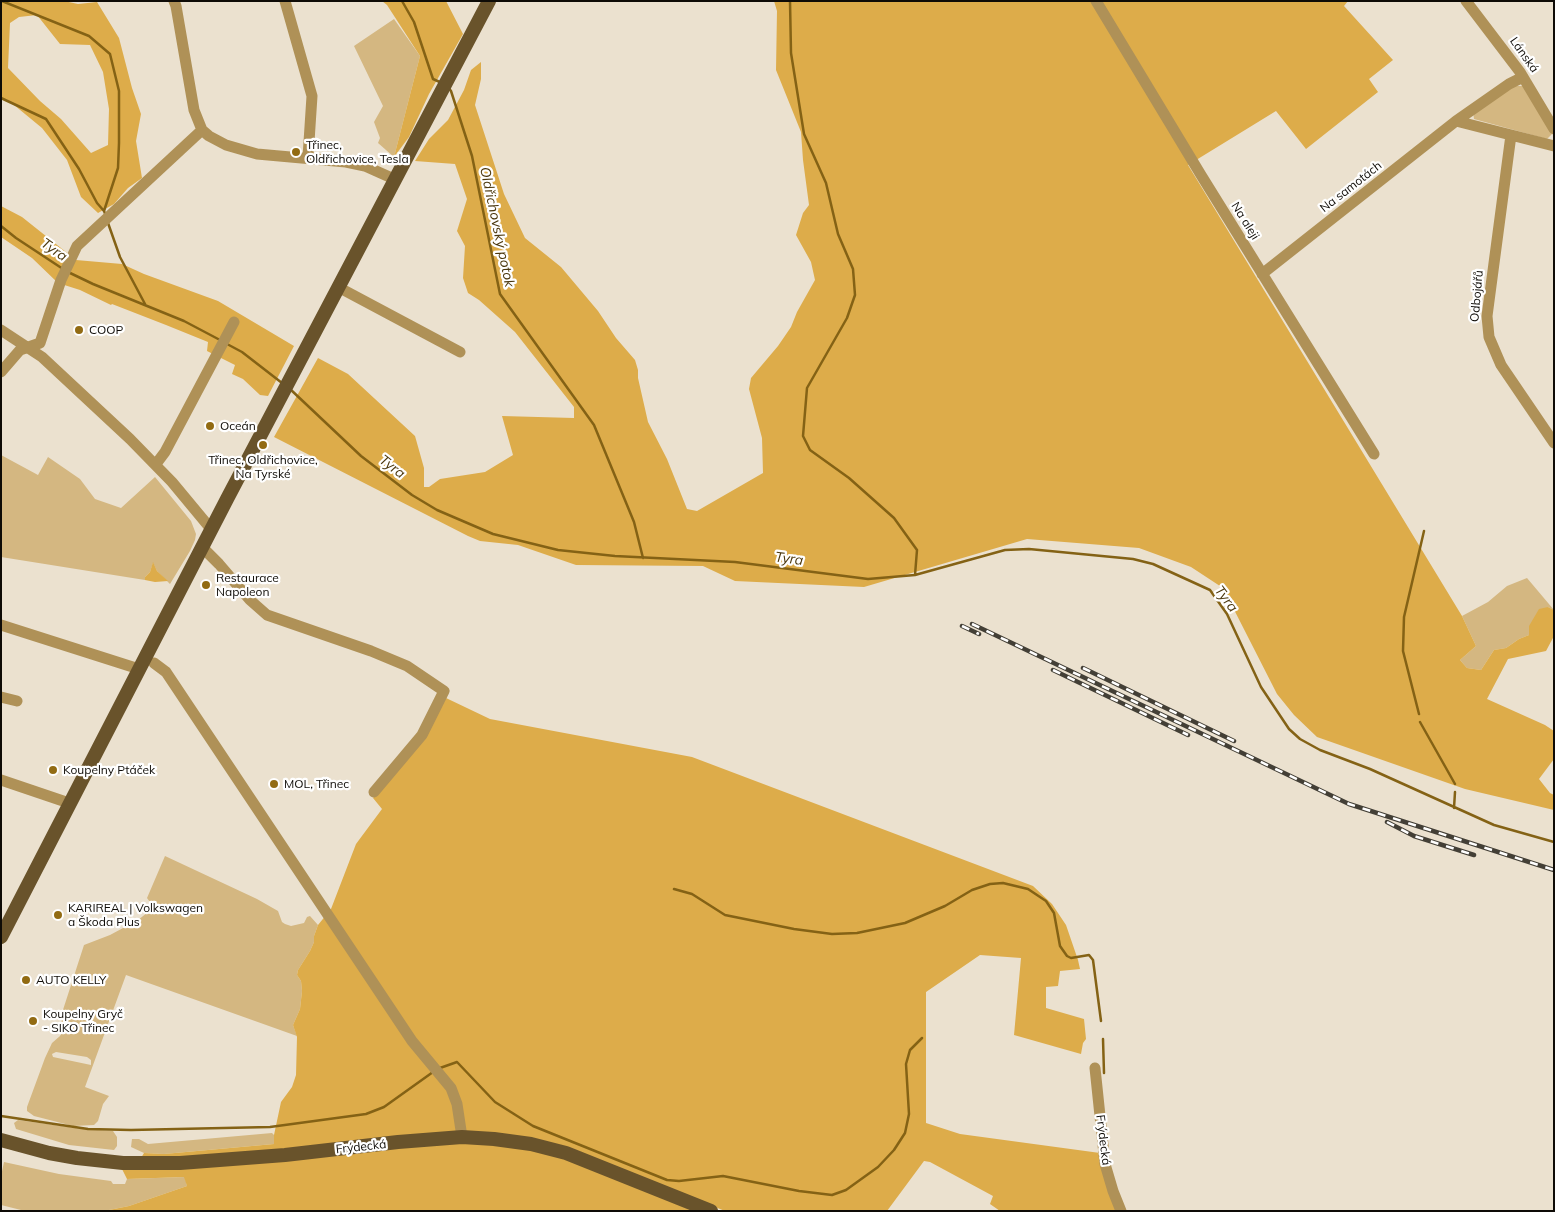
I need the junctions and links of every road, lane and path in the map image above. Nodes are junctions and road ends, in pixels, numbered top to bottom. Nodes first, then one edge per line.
1 (174, 1) edge
2 (285, 1) edge
3 (489, 1) edge
4 (1096, 1) edge
5 (1466, 1) edge
6 (1523, 77) junction
7 (1456, 121) junction
8 (1554, 129) edge
9 (202, 130) junction
10 (1511, 135) junction
11 (1554, 146) edge
12 (308, 158) junction
13 (394, 179) junction
14 (1262, 274) junction
15 (338, 287) junction
16 (234, 322) dead end
17 (1, 330) edge
18 (29, 348) junction
19 (460, 352) dead end
20 (1, 372) edge
21 (1554, 442) edge
22 (1374, 454) dead end
23 (156, 464) junction
24 (211, 529) junction
25 (202, 547) junction
26 (1, 624) edge
27 (154, 663) dead end
28 (139, 669) junction
29 (1, 697) edge
30 (16, 702) dead end
31 (1, 780) edge
32 (374, 792) dead end
33 (69, 803) junction
34 (1, 938) edge
35 (1095, 1068) dead end
36 (462, 1137) junction
37 (1, 1140) edge
38 (711, 1211) edge
39 (1121, 1211) edge

1 - 9 street
2 - 12 street
3 - 13 main road
4 - 14 street, Na aleji
5 - 6 street, Lánská
6 - 7 street, Na samotách
6 - 8 street, Lánská
7 - 10 street
7 - 14 street, Na samotách
9 - 12 street
9 - 18 street
10 - 11 street
10 - 21 street, Odbojářů
12 - 13 street
13 - 15 main road
14 - 22 street, Na aleji
15 - 19 street
15 - 24 main road
16 - 23 street
17 - 18 street
18 - 20 street
18 - 23 street
23 - 24 street
24 - 25 main road
25 - 28 main road
25 - 32 street
26 - 28 street
27 - 36 street
28 - 33 main road
29 - 30 street
31 - 33 street
33 - 34 main road
35 - 39 street, Frýdecká
36 - 37 main road, Frýdecká
36 - 38 main road, Frýdecká

